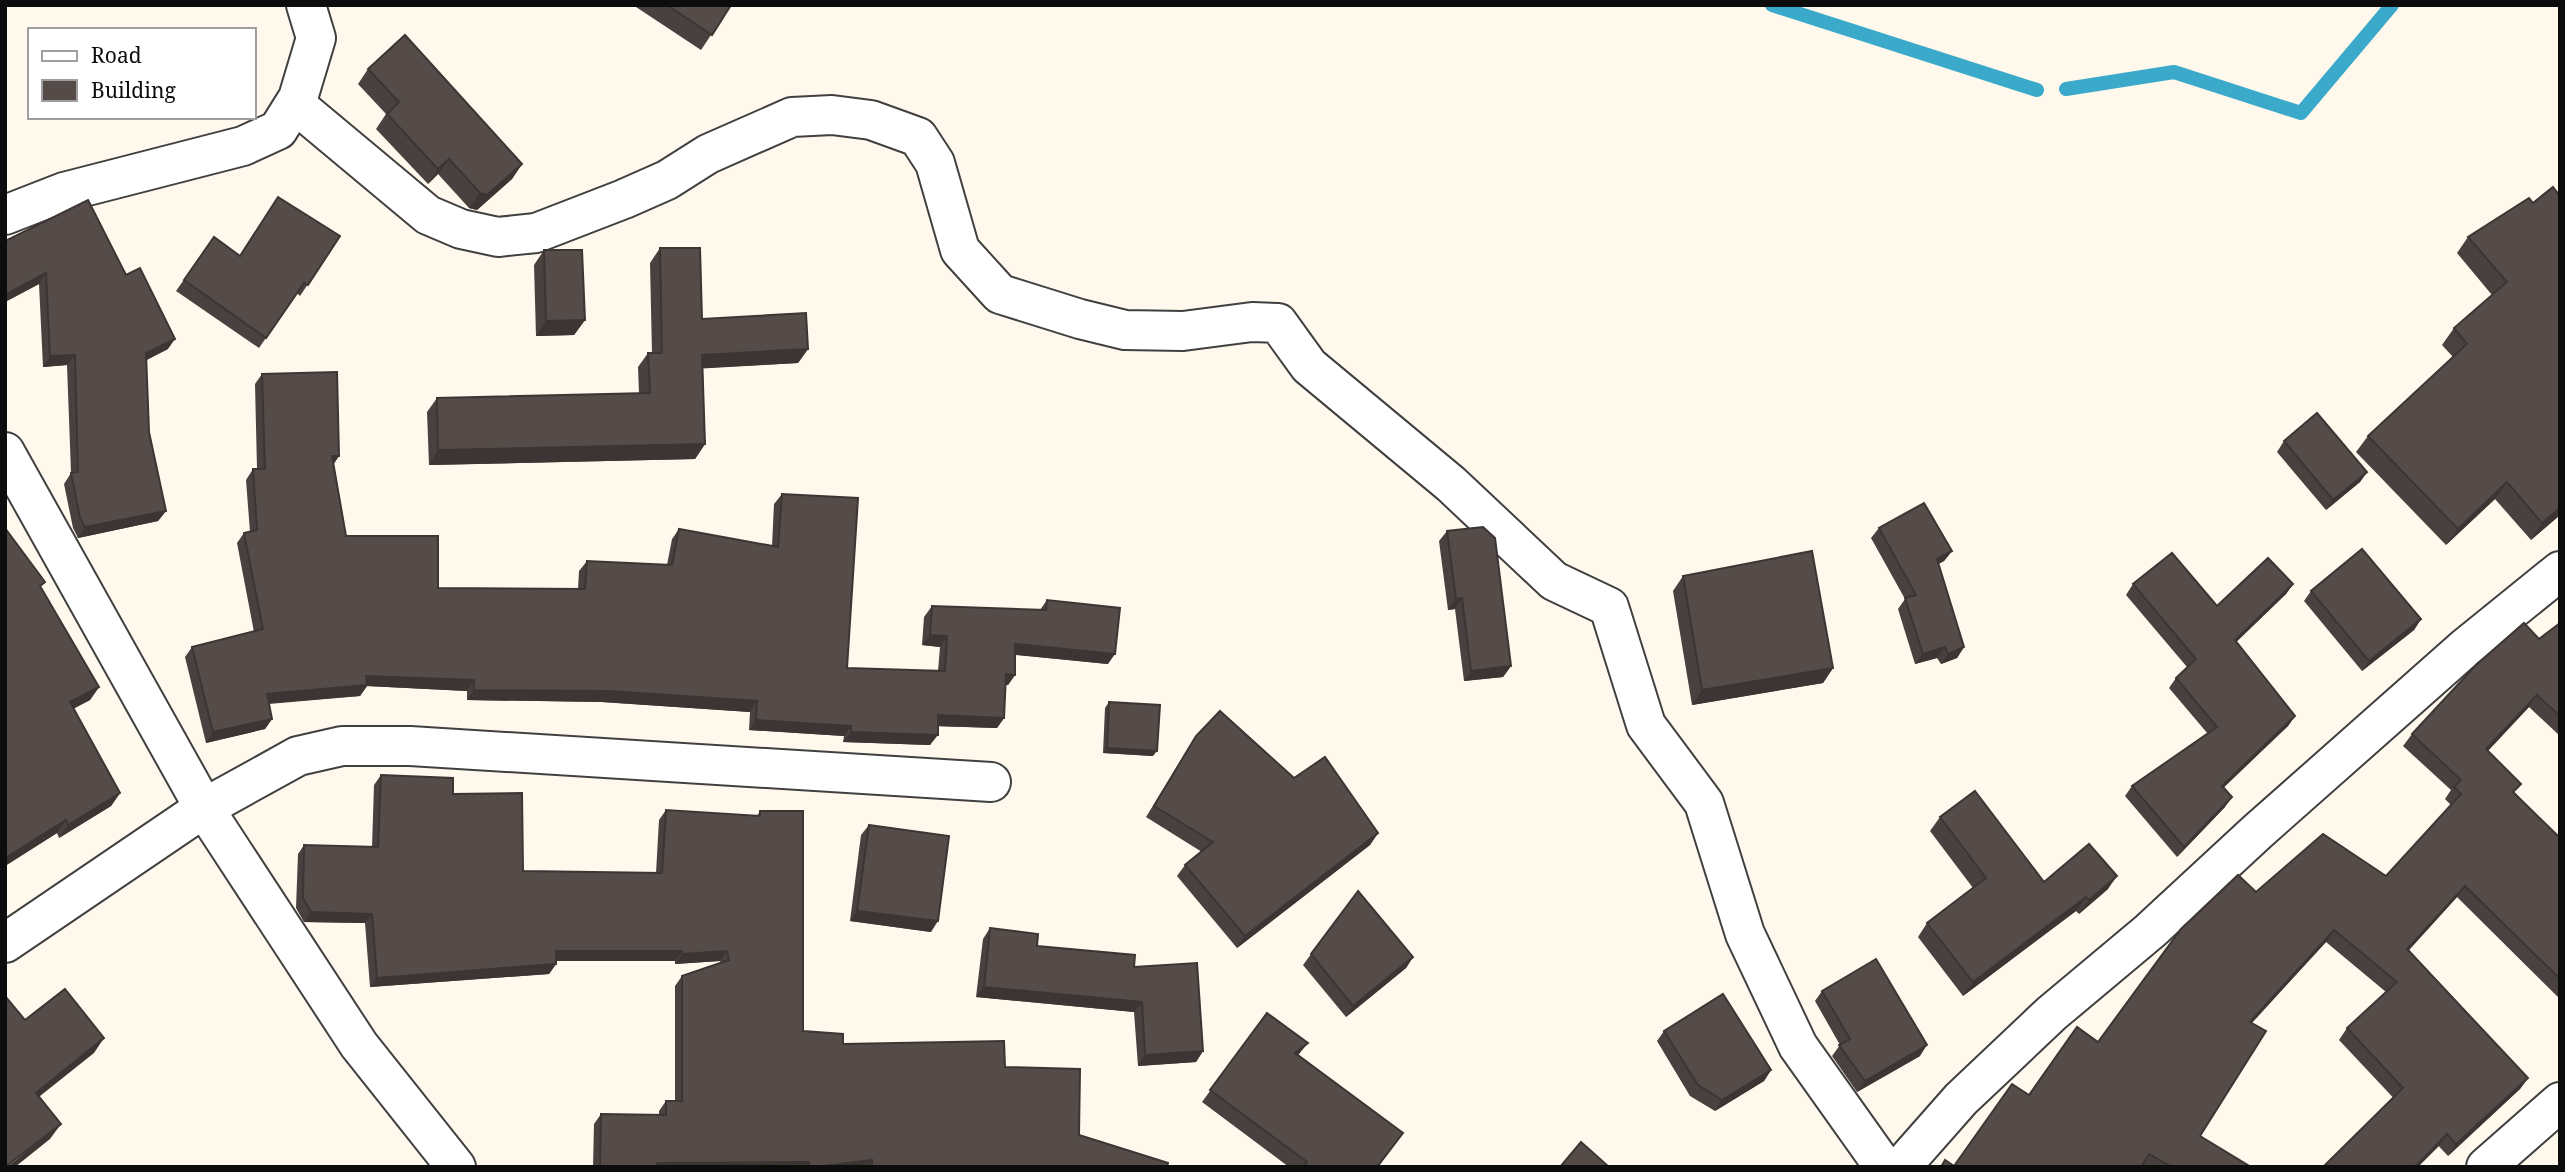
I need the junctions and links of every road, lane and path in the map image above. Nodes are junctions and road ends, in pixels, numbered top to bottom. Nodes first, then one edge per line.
1 (306, 5) edge
2 (295, 104) junction
3 (5, 215) edge
4 (5, 452) edge
5 (2560, 571) edge
6 (991, 782) dead end
7 (204, 808) junction
8 (5, 943) edge
9 (2560, 1102) edge
10 (456, 1167) edge
11 (1884, 1167) edge
12 (1901, 1167) edge
13 (2486, 1167) edge

1 - 2 street
2 - 3 street
2 - 11 street
4 - 7 street
5 - 12 street
6 - 7 street
7 - 8 street
7 - 10 street
9 - 13 street

